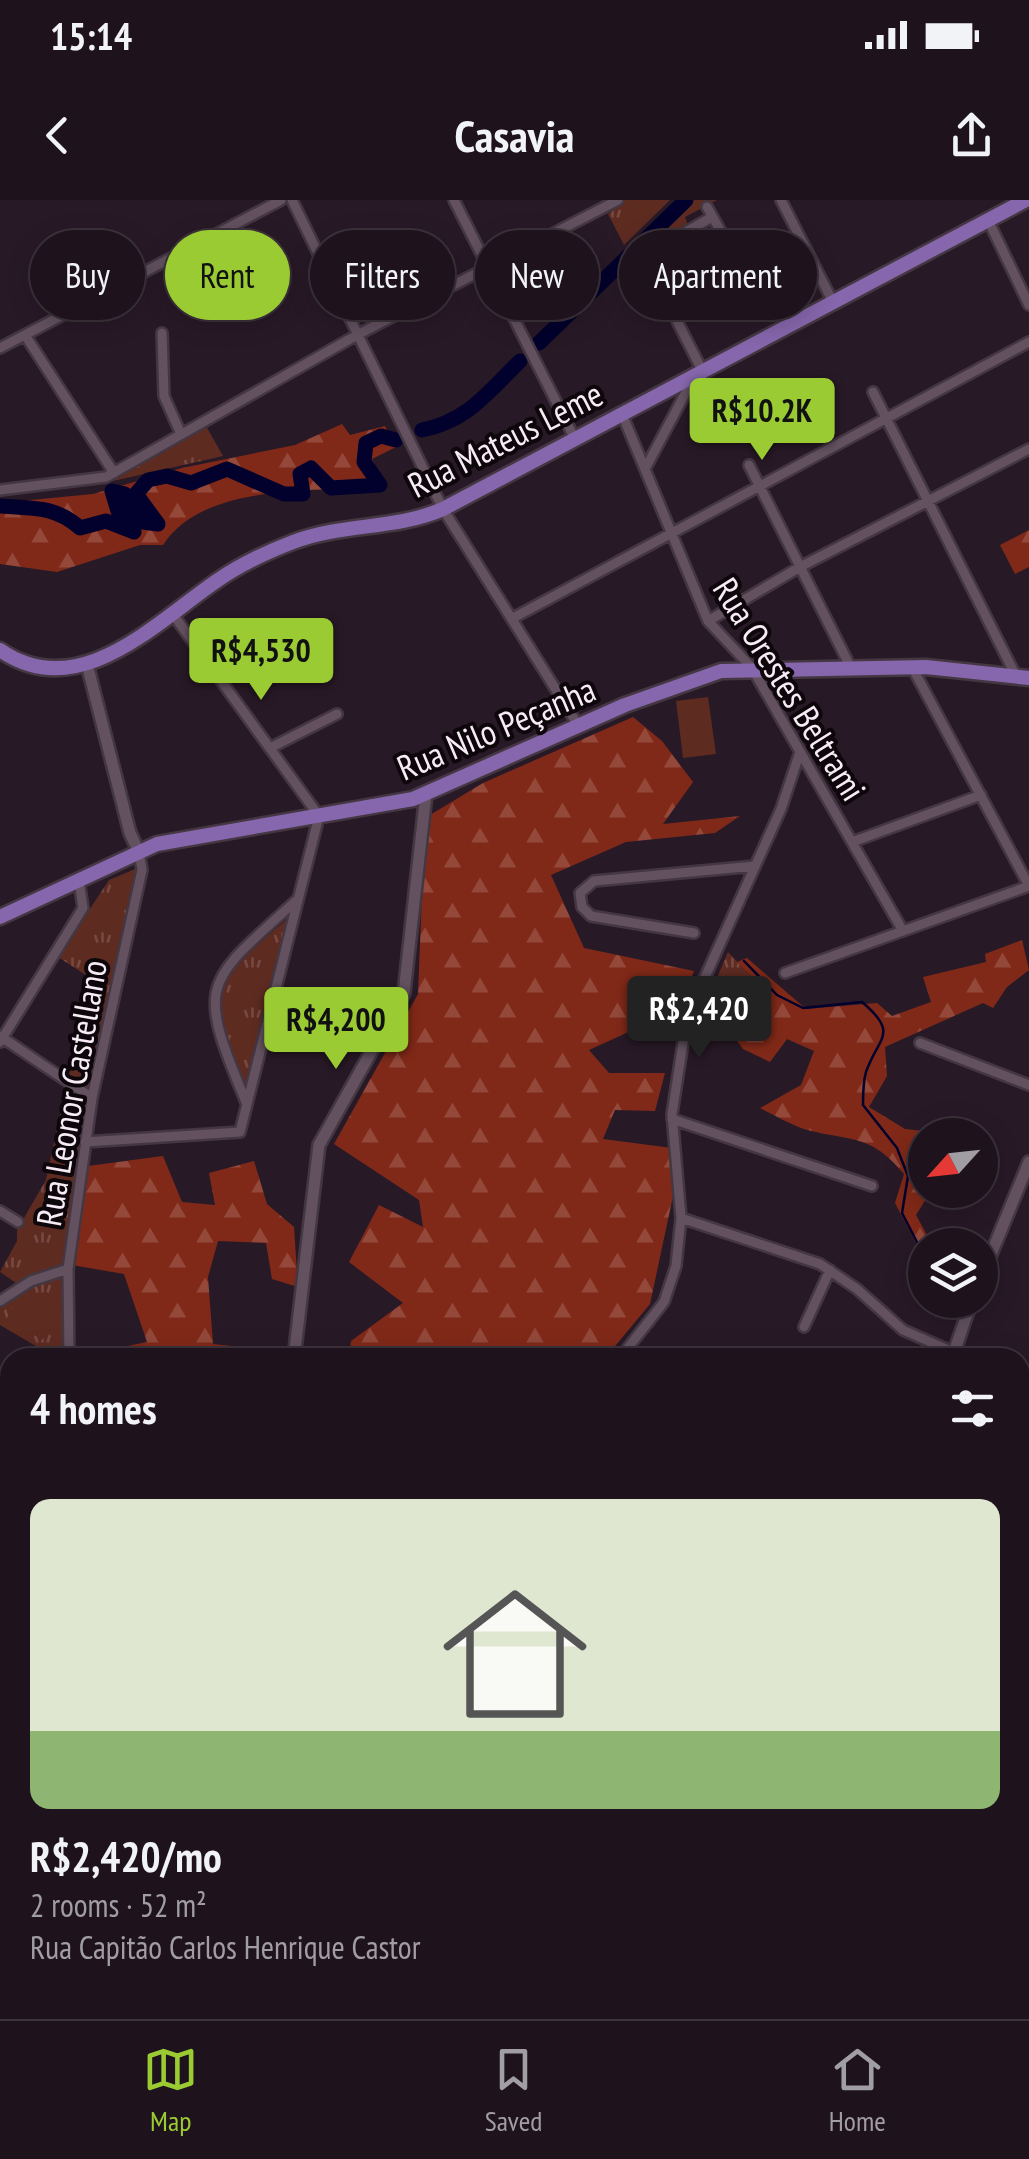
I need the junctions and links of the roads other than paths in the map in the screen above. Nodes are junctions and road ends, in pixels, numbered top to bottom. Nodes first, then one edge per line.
1 (281, 200) edge
2 (292, 200) edge
3 (454, 200) edge
4 (781, 200) edge
5 (1026, 200) edge
6 (615, 201) edge
7 (988, 220) junction
8 (698, 226) junction
9 (560, 230) edge
10 (475, 242) edge
11 (475, 275) edge
12 (834, 302) junction
13 (1029, 305) edge
14 (514, 320) edge
15 (162, 333) dead end
16 (24, 335) junction
17 (357, 335) junction
18 (1029, 342) edge
19 (0, 348) edge
20 (699, 374) junction
21 (873, 392) dead end
22 (622, 414) junction
23 (886, 418) junction
24 (180, 432) junction
25 (575, 439) junction
26 (1029, 449) edge
27 (749, 465) dead end
28 (645, 469) junction
29 (114, 473) junction
30 (760, 486) junction
31 (0, 490) edge
32 (928, 501) junction
33 (443, 509) junction
34 (671, 534) junction
35 (800, 567) junction
36 (172, 613) junction
37 (513, 618) junction
38 (708, 621) junction
39 (0, 650) edge
40 (87, 664) junction
41 (912, 667) junction
42 (752, 668) junction
43 (851, 668) junction
44 (1023, 677) edge
45 (337, 714) dead end
46 (578, 725) junction
47 (270, 748) junction
48 (800, 752) junction
49 (426, 794) junction
50 (980, 795) junction
51 (320, 816) junction
52 (852, 842) junction
53 (139, 852) junction
54 (755, 866) junction
55 (79, 882) junction
56 (1029, 886) edge
57 (299, 897) junction
58 (0, 916) edge
59 (903, 931) junction
60 (694, 933) dead end
61 (786, 974) dead end
62 (1, 1039) edge
63 (920, 1043) dead end
64 (1029, 1085) edge
65 (92, 1098) junction
66 (247, 1105) junction
67 (672, 1119) junction
68 (85, 1142) junction
69 (1029, 1162) edge
70 (872, 1186) dead end
71 (0, 1211) edge
72 (681, 1218) junction
73 (18, 1222) dead end
74 (998, 1237) edge
75 (68, 1269) junction
76 (830, 1270) junction
77 (0, 1301) edge
78 (966, 1318) edge
79 (804, 1327) dead end
80 (68, 1348) edge
81 (295, 1348) edge
82 (628, 1348) edge
83 (939, 1348) edge
84 (955, 1348) edge

1 - 16 street
2 - 17 street
3 - 10 street
4 - 12 street
5 - 7 main road, Rua Mateus Leme
6 - 9 street
7 - 12 main road, Rua Mateus Leme
7 - 13 street
8 - 8 street
8 - 20 street
11 - 17 street
12 - 20 main road, Rua Mateus Leme
14 - 25 street
15 - 24 street
16 - 19 street
16 - 29 street
17 - 24 street
17 - 33 street
18 - 23 street
20 - 22 main road, Rua Mateus Leme
20 - 28 street
21 - 23 street
22 - 25 main road, Rua Mateus Leme
22 - 28 street, Rua Orestes Beltrami
23 - 30 street
23 - 32 street
24 - 29 street
25 - 33 main road, Rua Mateus Leme
26 - 32 street
27 - 30 street
28 - 34 street, Rua Orestes Beltrami
29 - 31 street
30 - 34 street
30 - 35 street
32 - 35 street
32 - 44 street
33 - 36 main road, Rua Mateus Leme
33 - 37 street
34 - 37 street
34 - 38 street, Rua Orestes Beltrami
35 - 38 street
35 - 43 street
36 - 40 main road, Rua Mateus Leme
36 - 47 street
37 - 46 street
38 - 42 street, Rua Orestes Beltrami
39 - 40 main road, Rua Mateus Leme
40 - 53 street
41 - 43 main road, Rua Nilo Peçanha
41 - 44 main road, Rua Nilo Peçanha
41 - 50 street
42 - 43 main road, Rua Nilo Peçanha
42 - 46 main road, Rua Nilo Peçanha
42 - 48 street, Rua Orestes Beltrami
45 - 47 street
46 - 49 main road, Rua Nilo Peçanha
47 - 51 street
48 - 52 street, Rua Orestes Beltrami
48 - 54 street
49 - 51 main road, Rua Nilo Peçanha
49 - 81 street
50 - 52 street
50 - 56 street
51 - 53 main road, Rua Nilo Peçanha
51 - 57 street
52 - 59 street, Rua Orestes Beltrami
53 - 55 main road, Rua Nilo Peçanha
53 - 65 street, Rua Leonor Castellano
54 - 60 street
54 - 67 street
55 - 58 main road, Rua Nilo Peçanha
55 - 62 street
56 - 59 street
57 - 66 street
57 - 66 street
59 - 61 street
62 - 65 street
63 - 64 street
65 - 68 street, Rua Leonor Castellano
66 - 68 street
67 - 70 street
67 - 72 street
68 - 75 street, Rua Leonor Castellano
69 - 74 street
71 - 73 street
72 - 76 street
72 - 82 street
75 - 77 street, Rua Leonor Castellano
75 - 80 street
76 - 79 street
76 - 83 street
78 - 84 street

